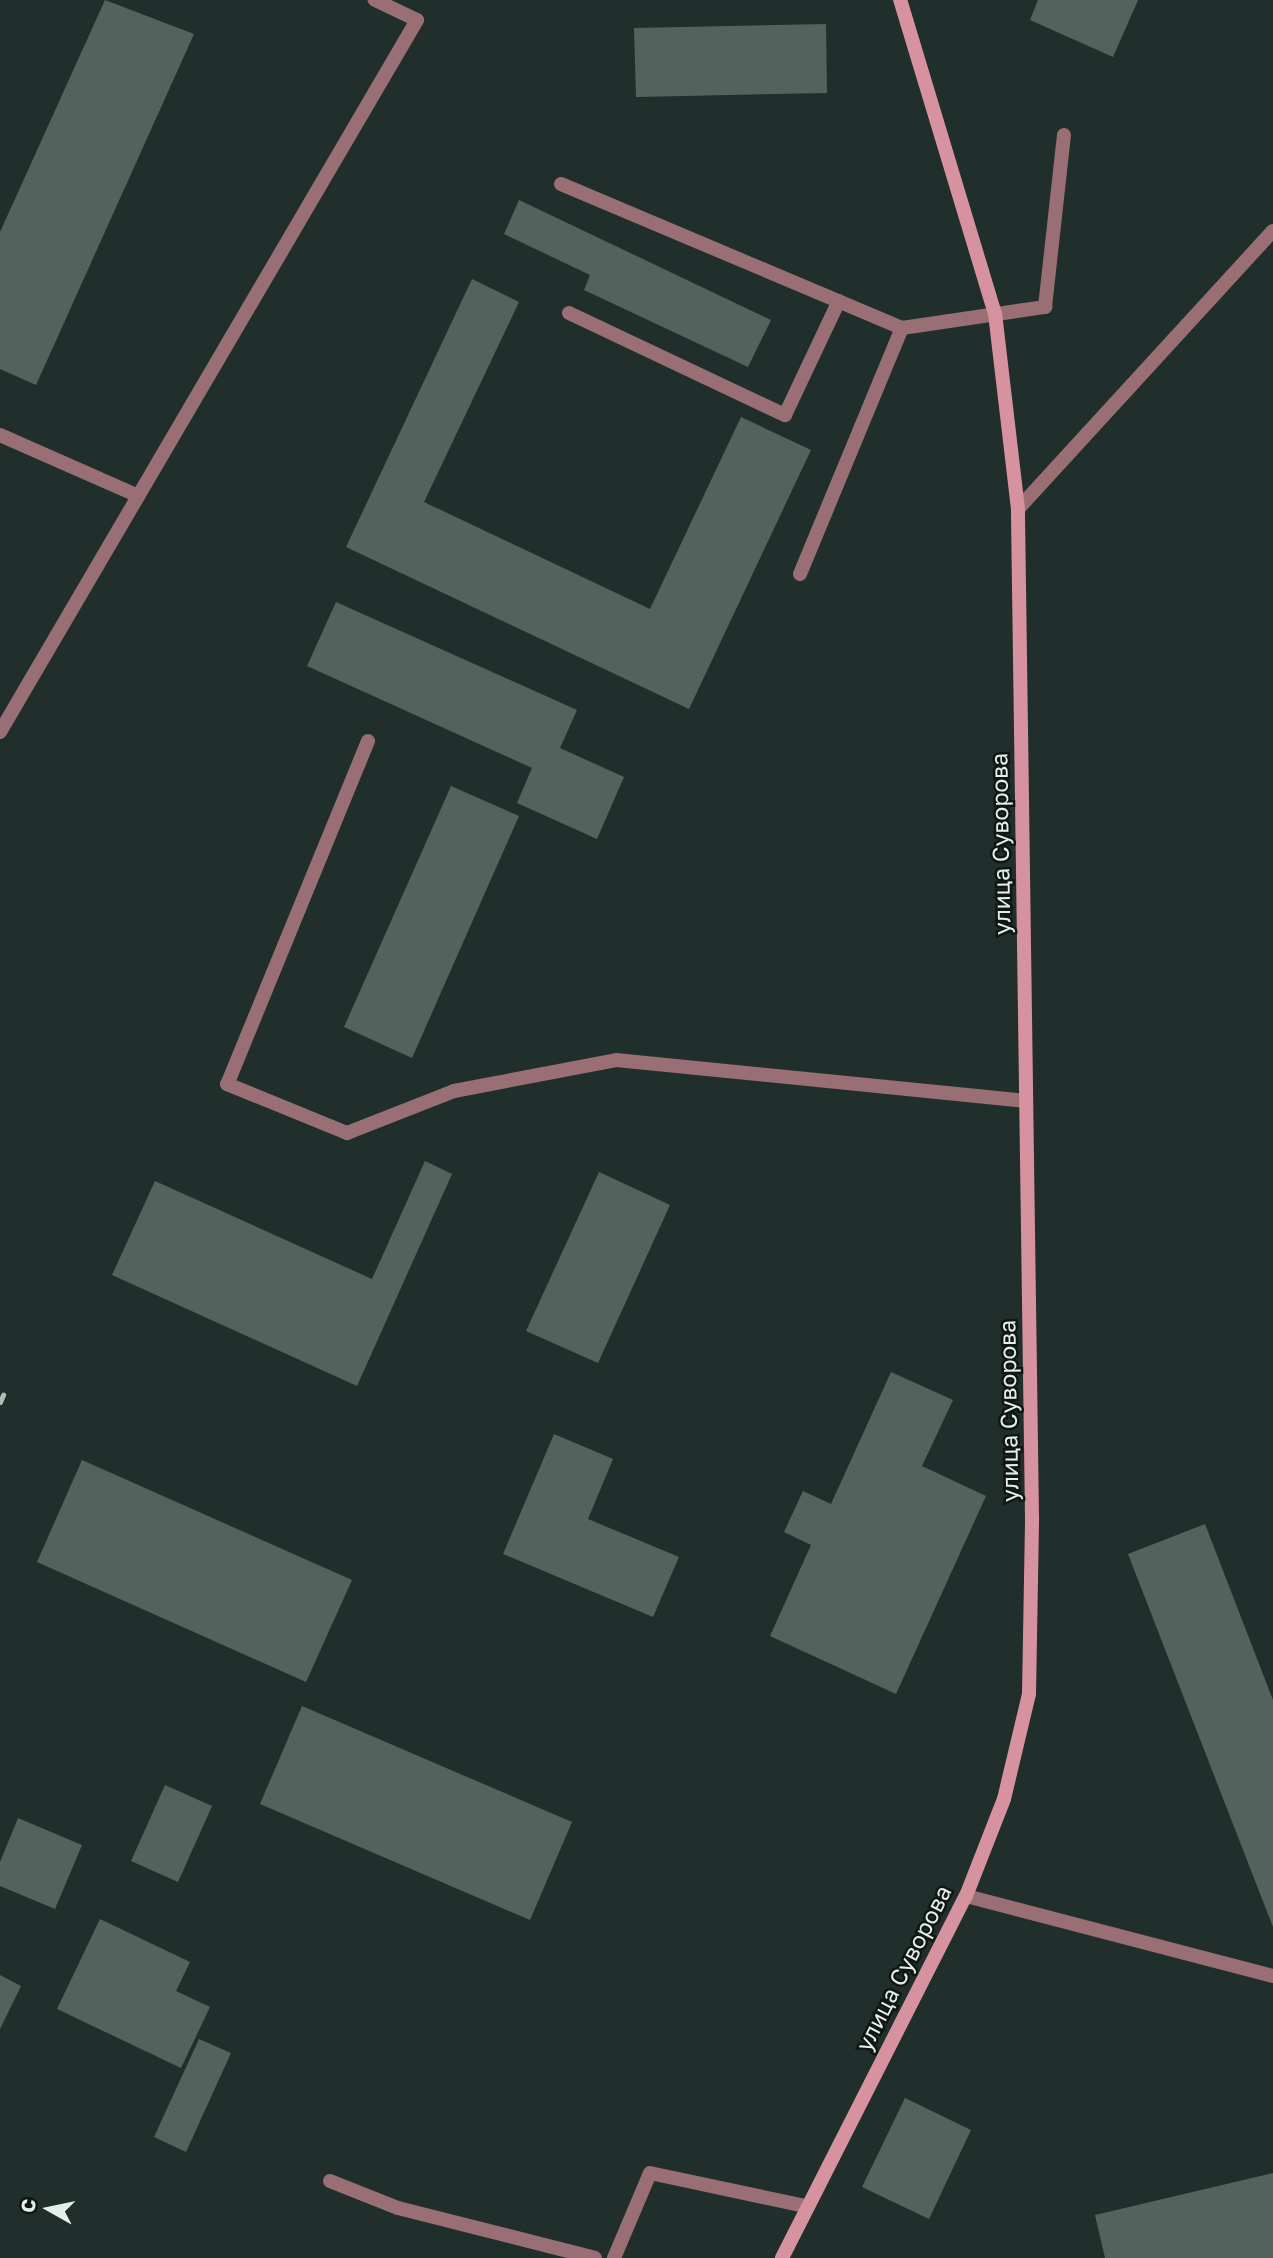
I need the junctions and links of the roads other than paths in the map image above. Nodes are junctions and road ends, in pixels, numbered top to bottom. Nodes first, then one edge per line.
1 (375, 0) edge
2 (900, 0) edge
3 (1064, 135) dead end
4 (561, 184) dead end
5 (1273, 231) edge
6 (839, 301) junction
7 (569, 313) dead end
8 (995, 314) junction
9 (902, 328) junction
10 (0, 435) edge
11 (138, 496) junction
12 (1018, 509) junction
13 (800, 574) dead end
14 (0, 732) edge
15 (368, 741) dead end
16 (1026, 1101) junction
17 (966, 1896) junction
18 (1273, 1976) edge
19 (330, 2181) dead end
20 (805, 2206) junction
21 (595, 2258) edge
22 (614, 2258) edge
23 (782, 2258) edge

1 - 11 lane
2 - 8 street, улица Суворова
3 - 8 lane
4 - 6 lane
5 - 12 lane
6 - 7 lane
6 - 9 lane
8 - 9 lane
8 - 12 street, улица Суворова
9 - 13 lane
10 - 11 lane
11 - 14 lane
12 - 16 street, улица Суворова
15 - 16 lane
16 - 17 street, улица Суворова
17 - 18 lane
17 - 20 street, улица Суворова
19 - 21 lane
20 - 22 lane
20 - 23 street, улица Суворова

